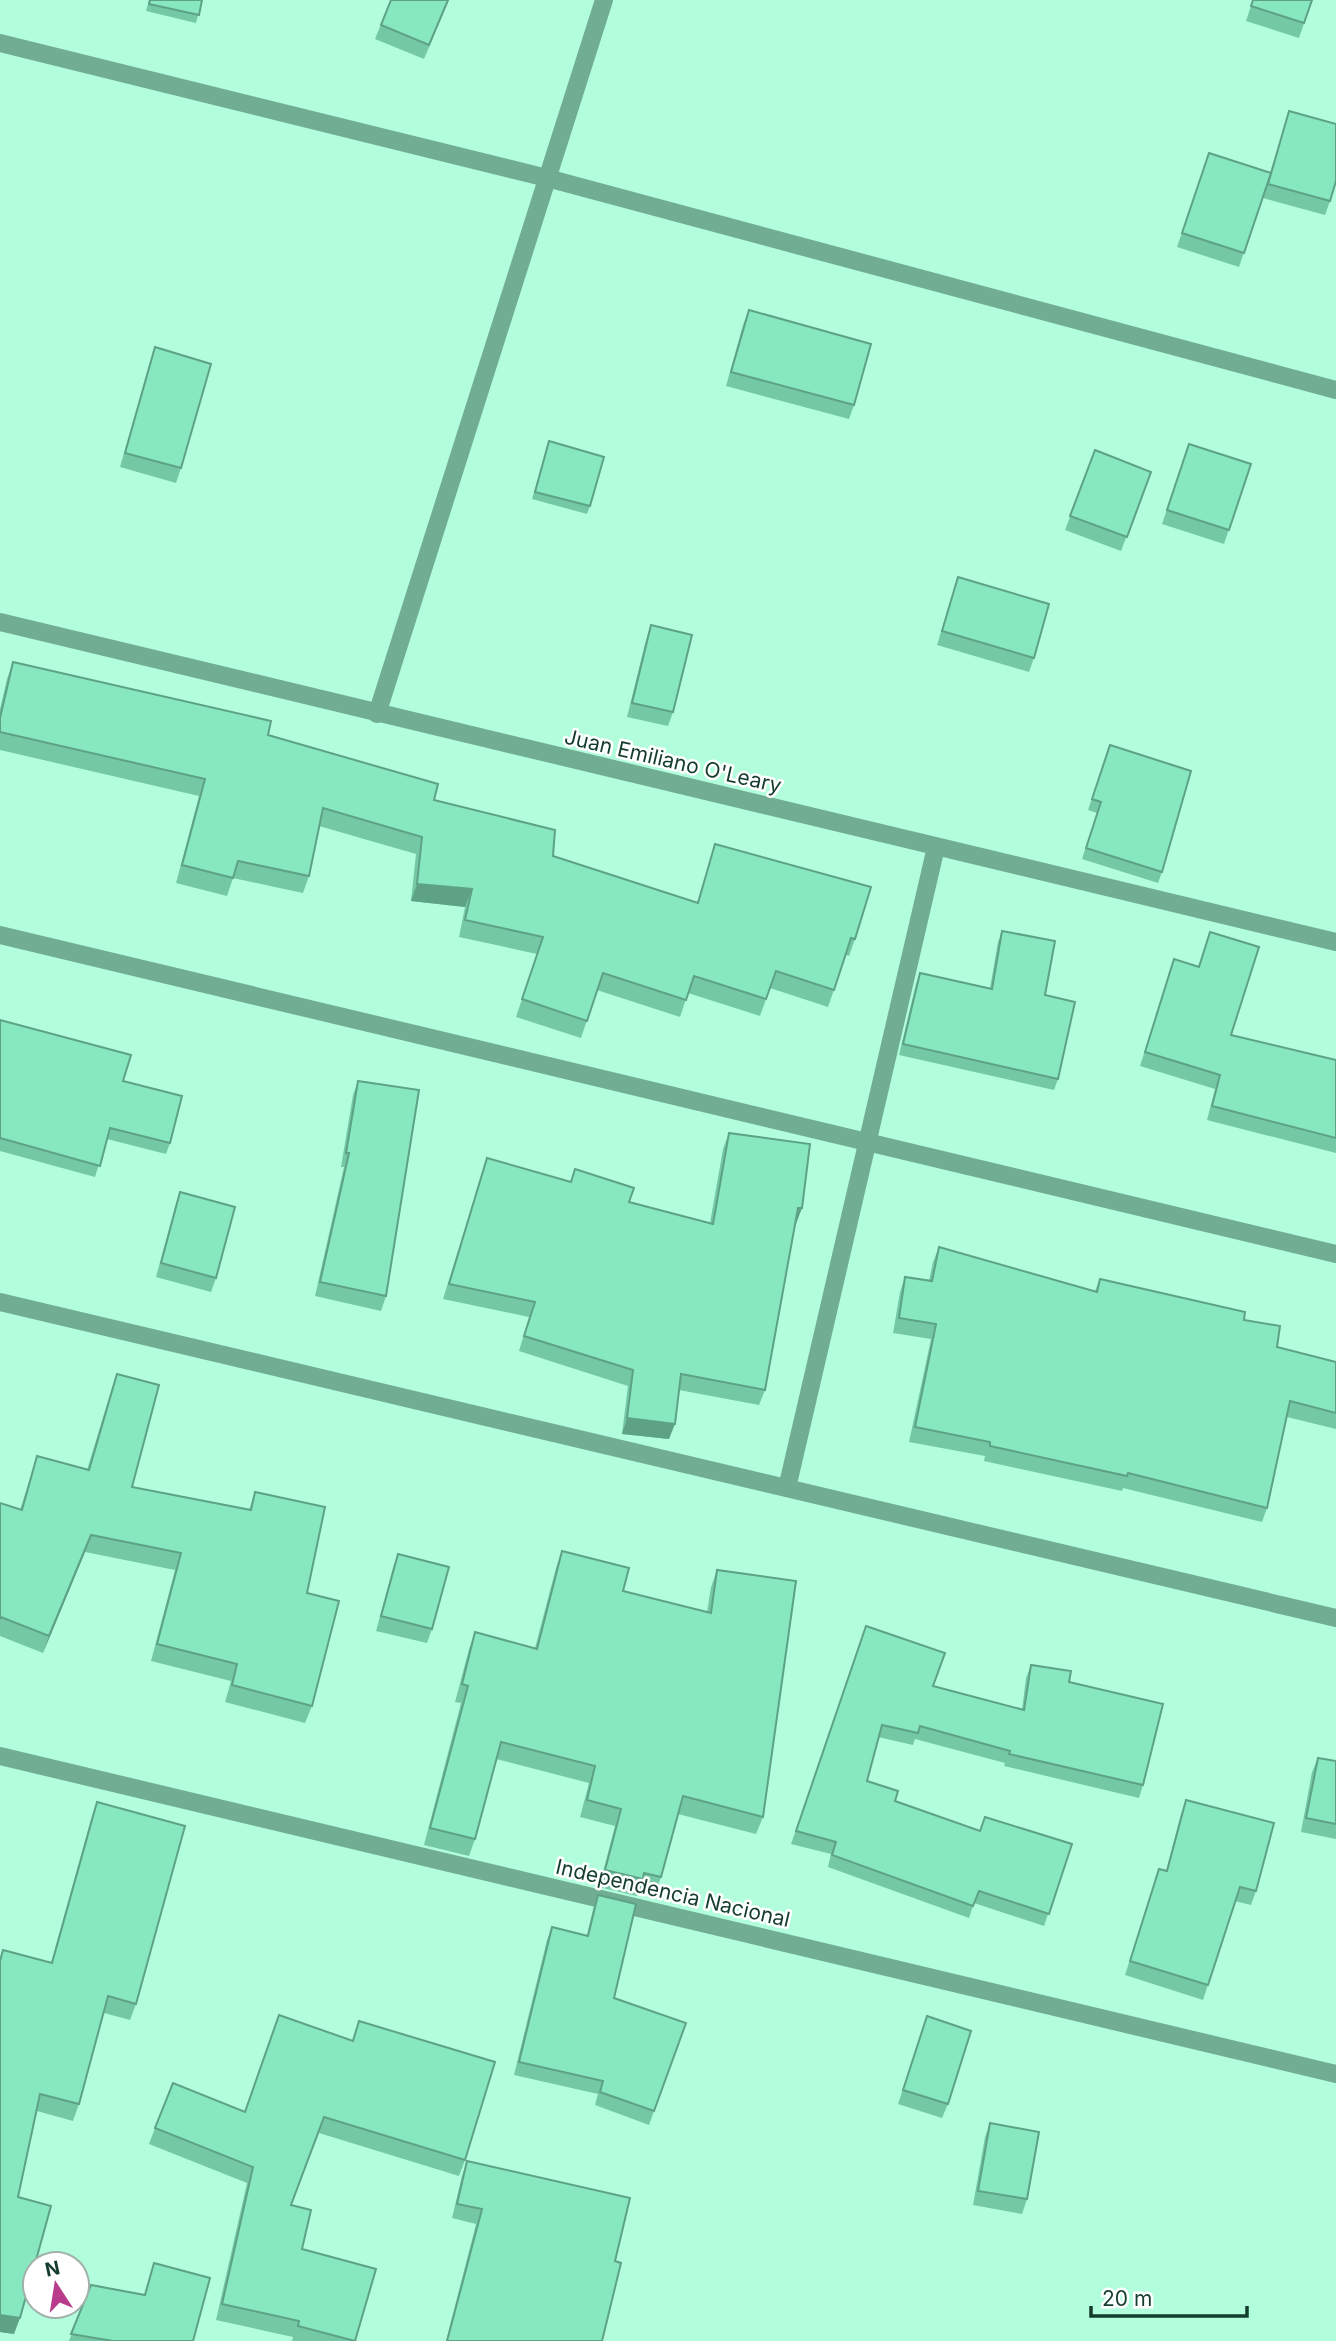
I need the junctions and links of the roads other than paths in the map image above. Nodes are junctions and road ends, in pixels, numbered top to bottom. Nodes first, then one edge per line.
1 (604, 0) edge
2 (0, 43) edge
3 (547, 178) junction
4 (1336, 390) edge
5 (0, 622) edge
6 (377, 713) junction
7 (936, 847) junction
8 (0, 935) edge
9 (1336, 942) edge
10 (867, 1142) junction
11 (1336, 1254) edge
12 (0, 1302) edge
13 (787, 1488) junction
14 (1336, 1618) edge
15 (0, 1756) edge
16 (1336, 2074) edge

1 - 3 street
2 - 3 street
3 - 4 street
3 - 6 street
5 - 6 street, Juan Emiliano O'Leary
6 - 7 street, Juan Emiliano O'Leary
7 - 9 street, Juan Emiliano O'Leary
7 - 10 street
8 - 10 street
10 - 11 street
10 - 13 street
12 - 13 street
13 - 14 street
15 - 16 street, Independencia Nacional

